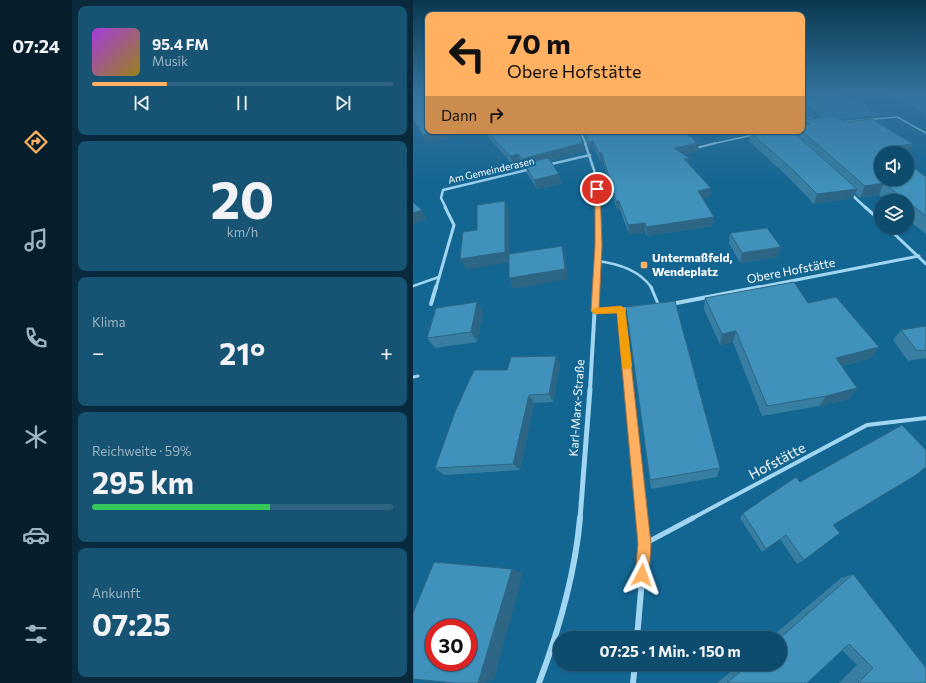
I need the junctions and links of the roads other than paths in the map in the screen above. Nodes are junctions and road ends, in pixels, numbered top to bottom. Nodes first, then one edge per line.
1 (913, 126) edge
2 (926, 133) edge
3 (582, 134) edge
4 (756, 134) edge
5 (696, 148) edge
6 (590, 155) junction
7 (545, 166) edge
8 (538, 168) edge
9 (847, 190) edge
10 (874, 215) edge
11 (895, 234) edge
12 (919, 256) junction
13 (598, 261) junction
14 (926, 264) edge
15 (439, 277) junction
16 (413, 286) edge
17 (431, 304) dead end
18 (659, 306) junction
19 (651, 307) edge
20 (636, 308) edge
21 (621, 309) junction
22 (595, 311) junction
23 (418, 376) dead end
24 (413, 377) edge
25 (926, 418) edge
26 (645, 544) junction
27 (638, 631) edge
28 (634, 671) edge
29 (539, 683) edge
30 (633, 683) edge

1 - 2 lane
3 - 6 street, Karl-Marx-Straße
4 - 5 lane
6 - 7 street, Am Gemeinderasen
6 - 13 street, Karl-Marx-Straße
8 - 15 street, Am Gemeinderasen
9 - 10 street
11 - 12 street
12 - 14 street
12 - 18 street, Obere Hofstätte
13 - 18 lane
13 - 22 street, Karl-Marx-Straße
15 - 16 lane
15 - 17 street, Am Gemeinderasen
18 - 19 street, Obere Hofstätte
20 - 21 street
21 - 22 street
21 - 26 street
22 - 29 street, Karl-Marx-Straße
23 - 24 lane
25 - 26 lane, Hofstätte
26 - 27 street
28 - 30 street

